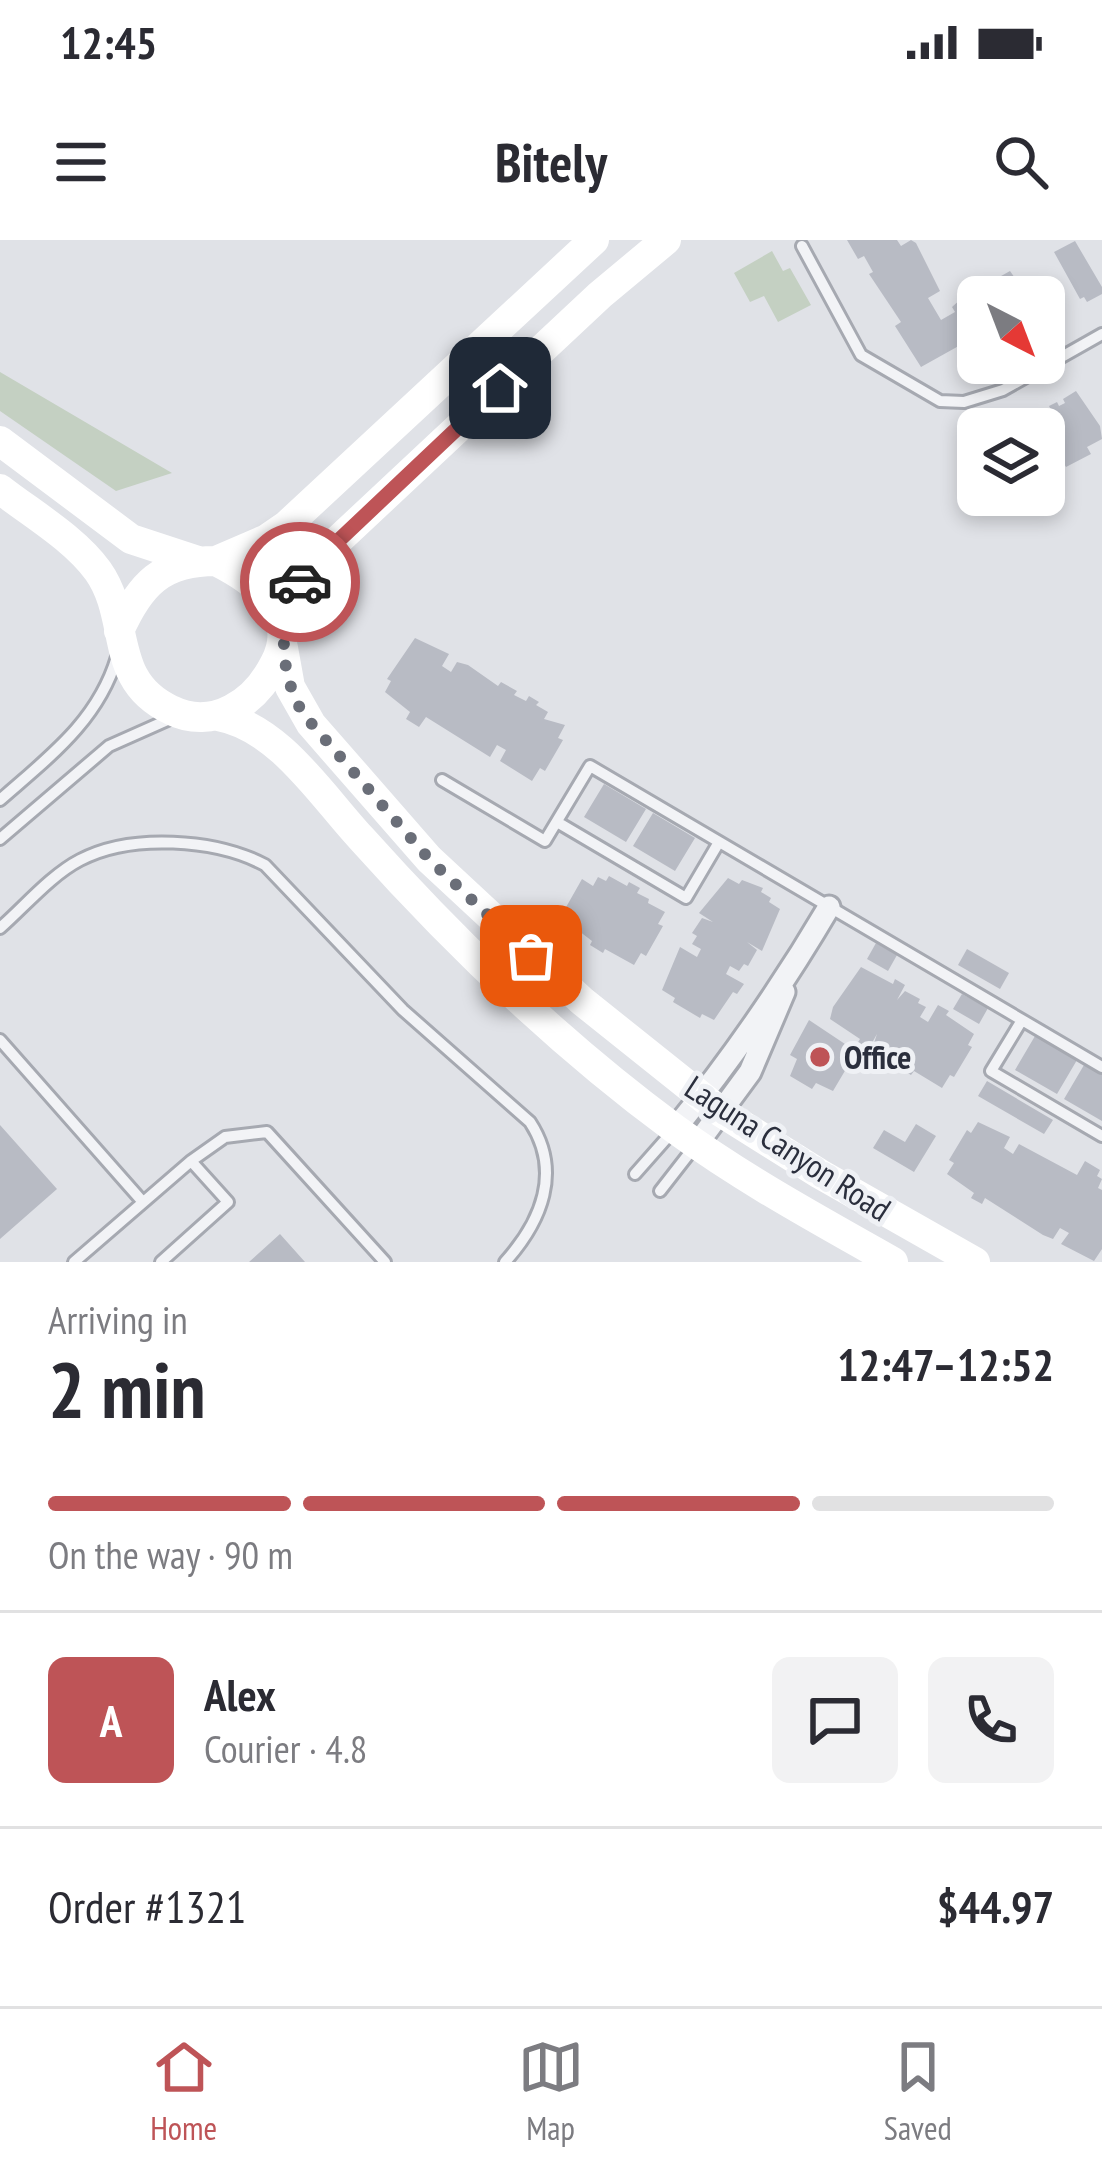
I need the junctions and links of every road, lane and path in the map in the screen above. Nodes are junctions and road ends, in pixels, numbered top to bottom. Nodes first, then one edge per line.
1 (594, 240) edge
2 (665, 240) edge
3 (802, 246) dead end
4 (1102, 334) edge
5 (0, 441) edge
6 (0, 489) edge
7 (207, 561) junction
8 (284, 637) junction
9 (120, 639) junction
10 (181, 715) junction
11 (218, 716) junction
12 (442, 781) dead end
13 (0, 800) edge
14 (557, 822) junction
15 (0, 839) edge
16 (719, 842) junction
17 (829, 907) junction
18 (0, 928) edge
19 (1022, 1020) junction
20 (0, 1040) edge
21 (1102, 1067) edge
22 (711, 1104) junction
23 (686, 1136) junction
24 (1102, 1136) edge
25 (191, 1160) junction
26 (635, 1174) dead end
27 (660, 1191) dead end
28 (142, 1201) junction
29 (74, 1262) edge
30 (161, 1262) edge
31 (385, 1262) edge
32 (505, 1262) edge
33 (893, 1262) edge
34 (975, 1262) edge

1 - 7 main road
2 - 8 main road
3 - 4 lane
5 - 7 main road
6 - 9 main road
7 - 8 main road
7 - 9 main road
8 - 11 main road
8 - 22 main road, Laguna Canyon Road
9 - 10 main road
9 - 13 lane
10 - 11 main road
10 - 15 lane
11 - 23 main road, Laguna Canyon Road
12 - 14 lane
14 - 16 lane
14 - 16 lane
16 - 17 lane
17 - 19 lane
17 - 22 street
18 - 32 lane
19 - 21 lane
19 - 24 lane
20 - 28 lane
22 - 23 street
22 - 34 main road, Laguna Canyon Road
23 - 26 lane
23 - 27 lane
23 - 33 main road, Laguna Canyon Road
25 - 28 lane
25 - 30 lane
25 - 31 lane
28 - 29 lane

